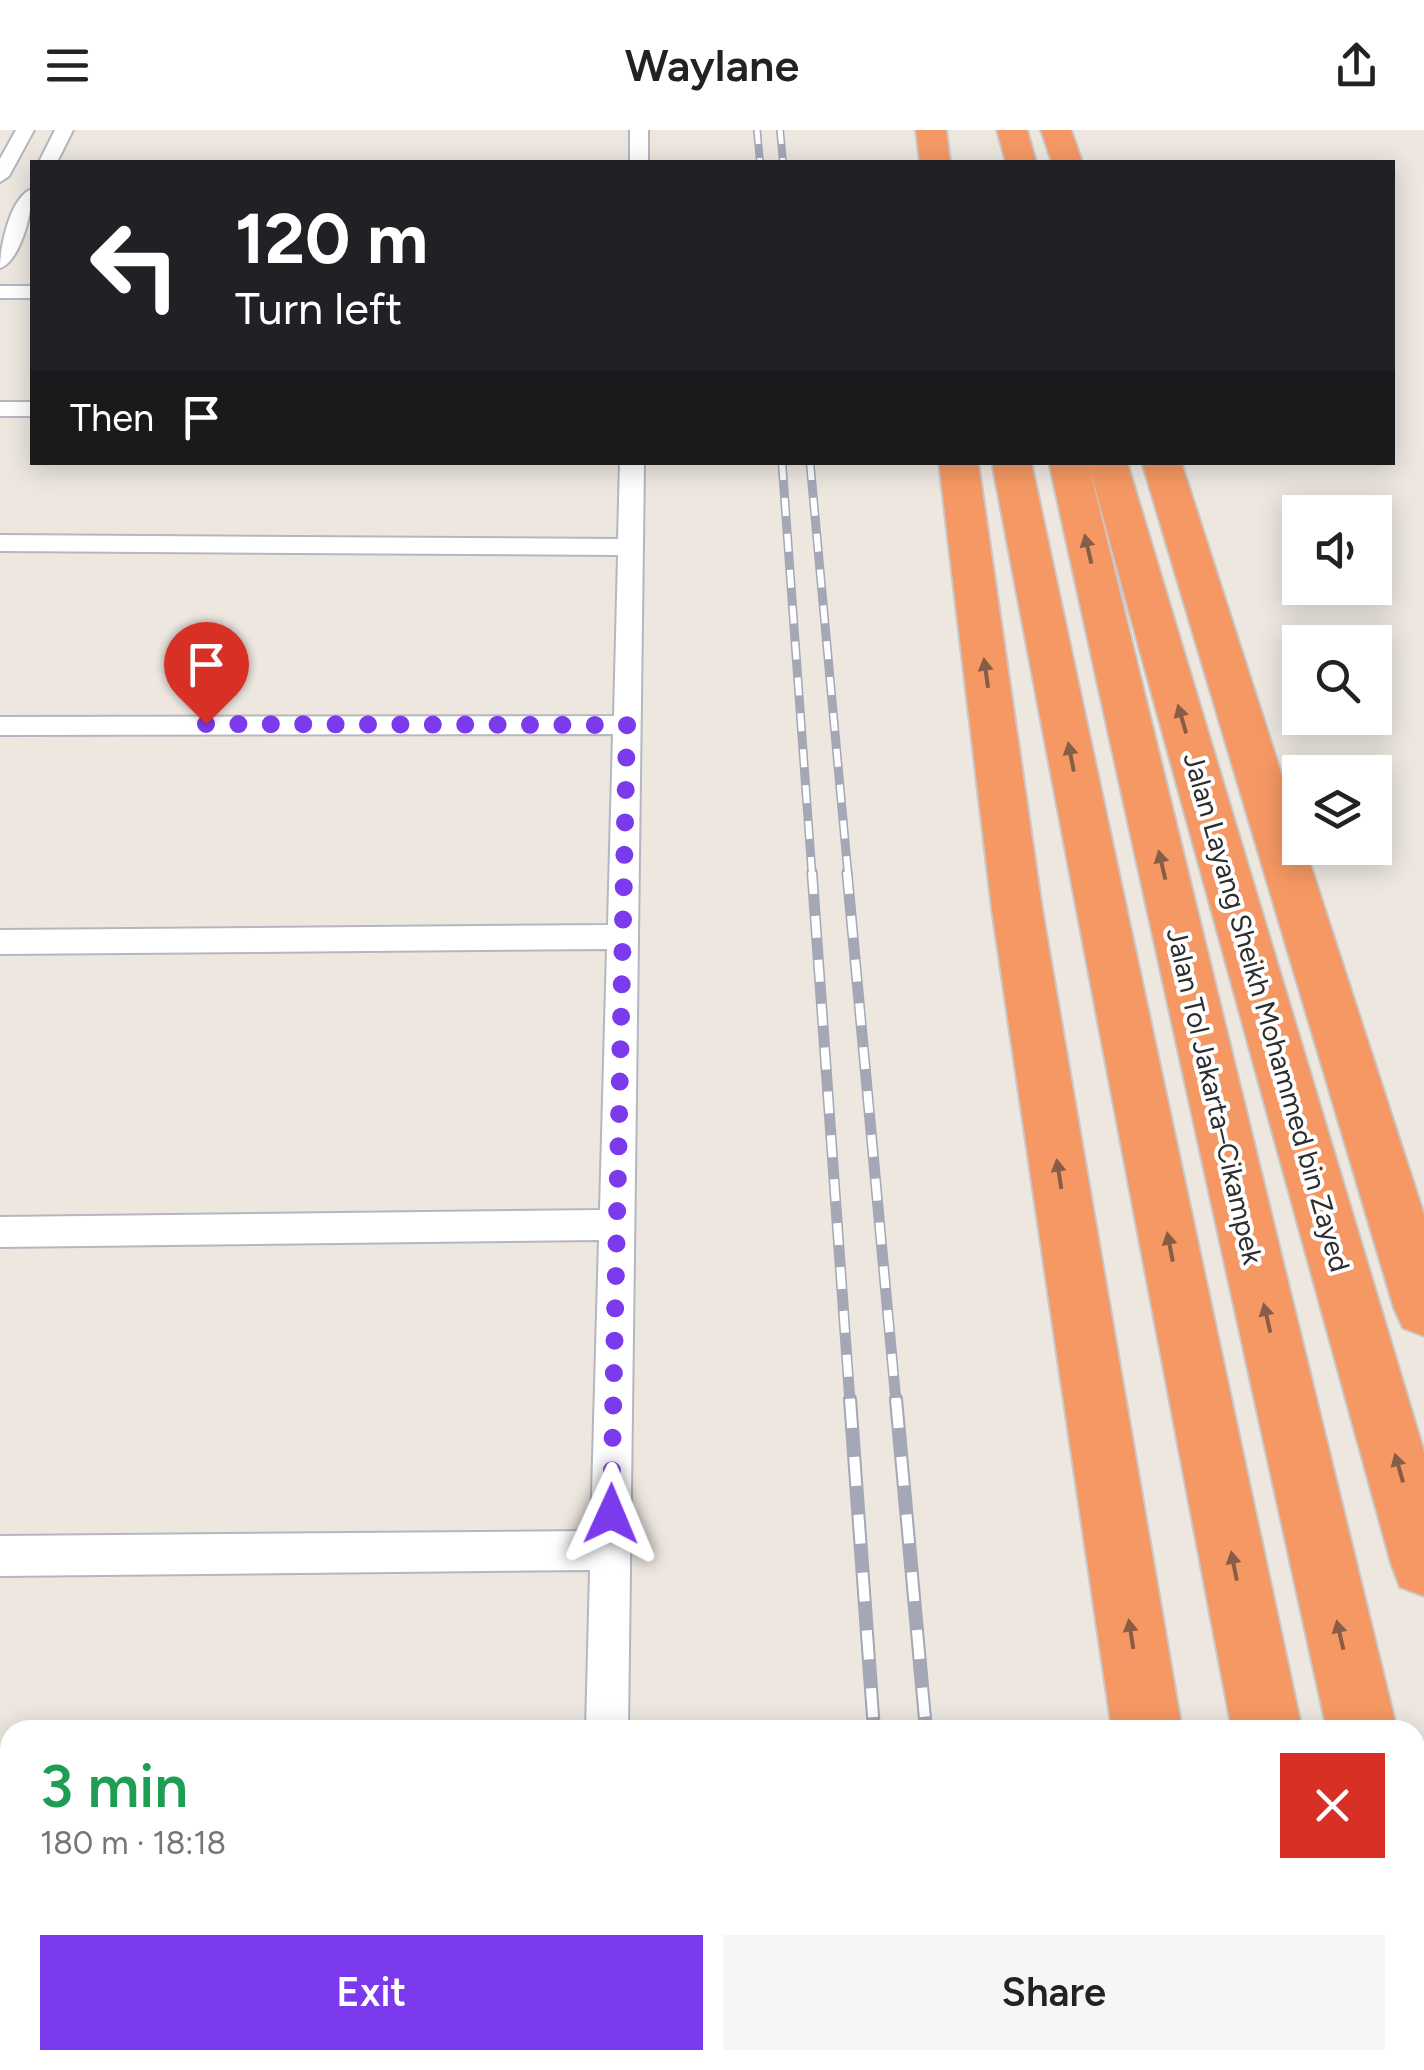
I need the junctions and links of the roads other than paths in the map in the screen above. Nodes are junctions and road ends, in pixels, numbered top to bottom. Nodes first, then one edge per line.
1 (25, 130) edge
2 (64, 130) edge
3 (640, 130) edge
4 (931, 130) edge
5 (987, 130) edge
6 (1012, 130) edge
7 (1056, 130) edge
8 (1075, 130) edge
9 (49, 160) edge
10 (639, 160) edge
11 (935, 160) edge
12 (995, 160) edge
13 (1020, 160) edge
14 (1066, 160) edge
15 (1085, 160) edge
16 (0, 176) edge
17 (30, 199) edge
18 (0, 262) edge
19 (0, 292) edge
20 (30, 292) edge
21 (0, 409) edge
22 (30, 409) edge
23 (632, 465) edge
24 (958, 465) edge
25 (1013, 465) edge
26 (1069, 465) edge
27 (1108, 465) edge
28 (1162, 465) edge
29 (1184, 465) edge
30 (0, 543) edge
31 (630, 547) junction
32 (627, 725) junction
33 (0, 726) edge
34 (1282, 767) edge
35 (1314, 865) edge
36 (622, 937) junction
37 (0, 942) edge
38 (1424, 1204) edge
39 (617, 1225) junction
40 (0, 1232) edge
41 (1424, 1308) edge
42 (610, 1550) junction
43 (0, 1556) edge
44 (1424, 1562) edge
45 (607, 1720) edge
46 (1144, 1720) edge
47 (1265, 1720) edge
48 (1360, 1720) edge

1 - 16 lane
2 - 9 lane
3 - 10 lane
4 - 11 highway
5 - 12 highway
6 - 13 highway
7 - 14 highway
8 - 15 highway
17 - 18 lane
19 - 20 lane
21 - 22 lane
23 - 31 lane
46 -> 24 highway
47 -> 25 highway
48 -> 26 highway, Jalan Tol Jakarta–Cikampek
44 -> 27 highway, Jalan Layang Sheikh Mohammed bin Zayed
28 - 41 highway, Jalan Layang Sheikh Mohammed bin Zayed
29 - 34 highway
30 - 31 lane
31 - 32 lane
32 - 33 lane
32 - 36 lane
35 - 38 highway
36 - 37 lane
36 - 39 lane
39 - 40 lane
39 - 42 lane
42 - 43 lane
42 - 45 lane

